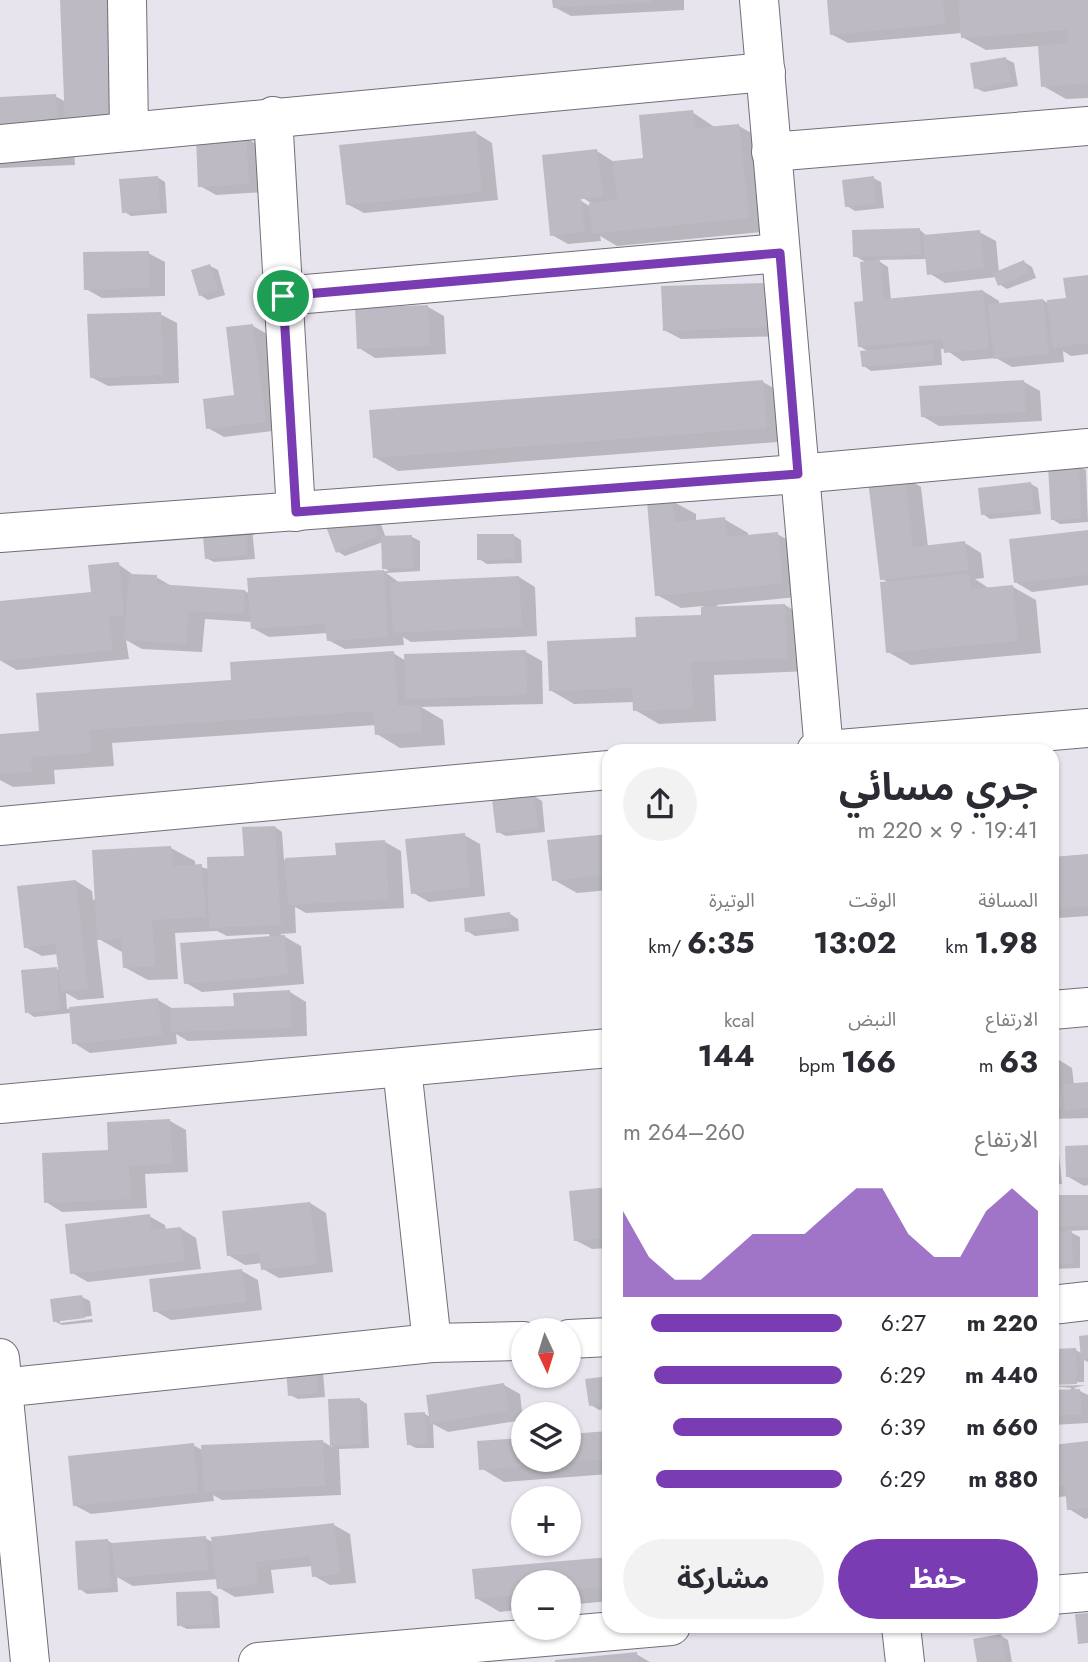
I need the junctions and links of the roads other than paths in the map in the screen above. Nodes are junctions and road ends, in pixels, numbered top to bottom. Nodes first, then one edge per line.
1 (127, 0) edge
2 (759, 0) edge
3 (766, 72) junction
4 (273, 116) junction
5 (1088, 126) edge
6 (129, 130) junction
7 (0, 144) edge
8 (771, 152) junction
9 (780, 253) junction
10 (283, 296) junction
11 (1088, 449) edge
12 (798, 474) junction
13 (296, 512) junction
14 (0, 533) edge
15 (1088, 729) edge
16 (823, 744) edge
17 (899, 744) edge
18 (602, 771) edge
19 (0, 826) edge
20 (1088, 1007) edge
21 (1059, 1009) edge
22 (602, 1049) edge
23 (402, 1068) junction
24 (0, 1104) edge
25 (1088, 1301) edge
26 (1059, 1304) edge
27 (602, 1337) edge
28 (581, 1338) edge
29 (511, 1341) edge
30 (432, 1343) junction
31 (1, 1378) edge
32 (1088, 1592) edge
33 (1059, 1594) edge
34 (602, 1632) edge
35 (902, 1633) edge
36 (30, 1662) edge
37 (258, 1662) edge
38 (905, 1662) edge

1 - 6 street
2 - 3 street
3 - 4 street
3 - 8 street
4 - 6 street
4 - 10 street
5 - 8 street
6 - 7 street
8 - 9 street
9 - 10 street
9 - 12 street
10 - 13 street
11 - 12 street
12 - 13 street
12 - 16 street
13 - 14 street
15 - 17 street
18 - 19 street
20 - 21 street
22 - 23 street
23 - 24 street
23 - 30 street
25 - 26 street
27 - 28 street
29 - 30 street
30 - 31 street
31 - 36 street
32 - 33 street
34 - 37 street
35 - 38 street

